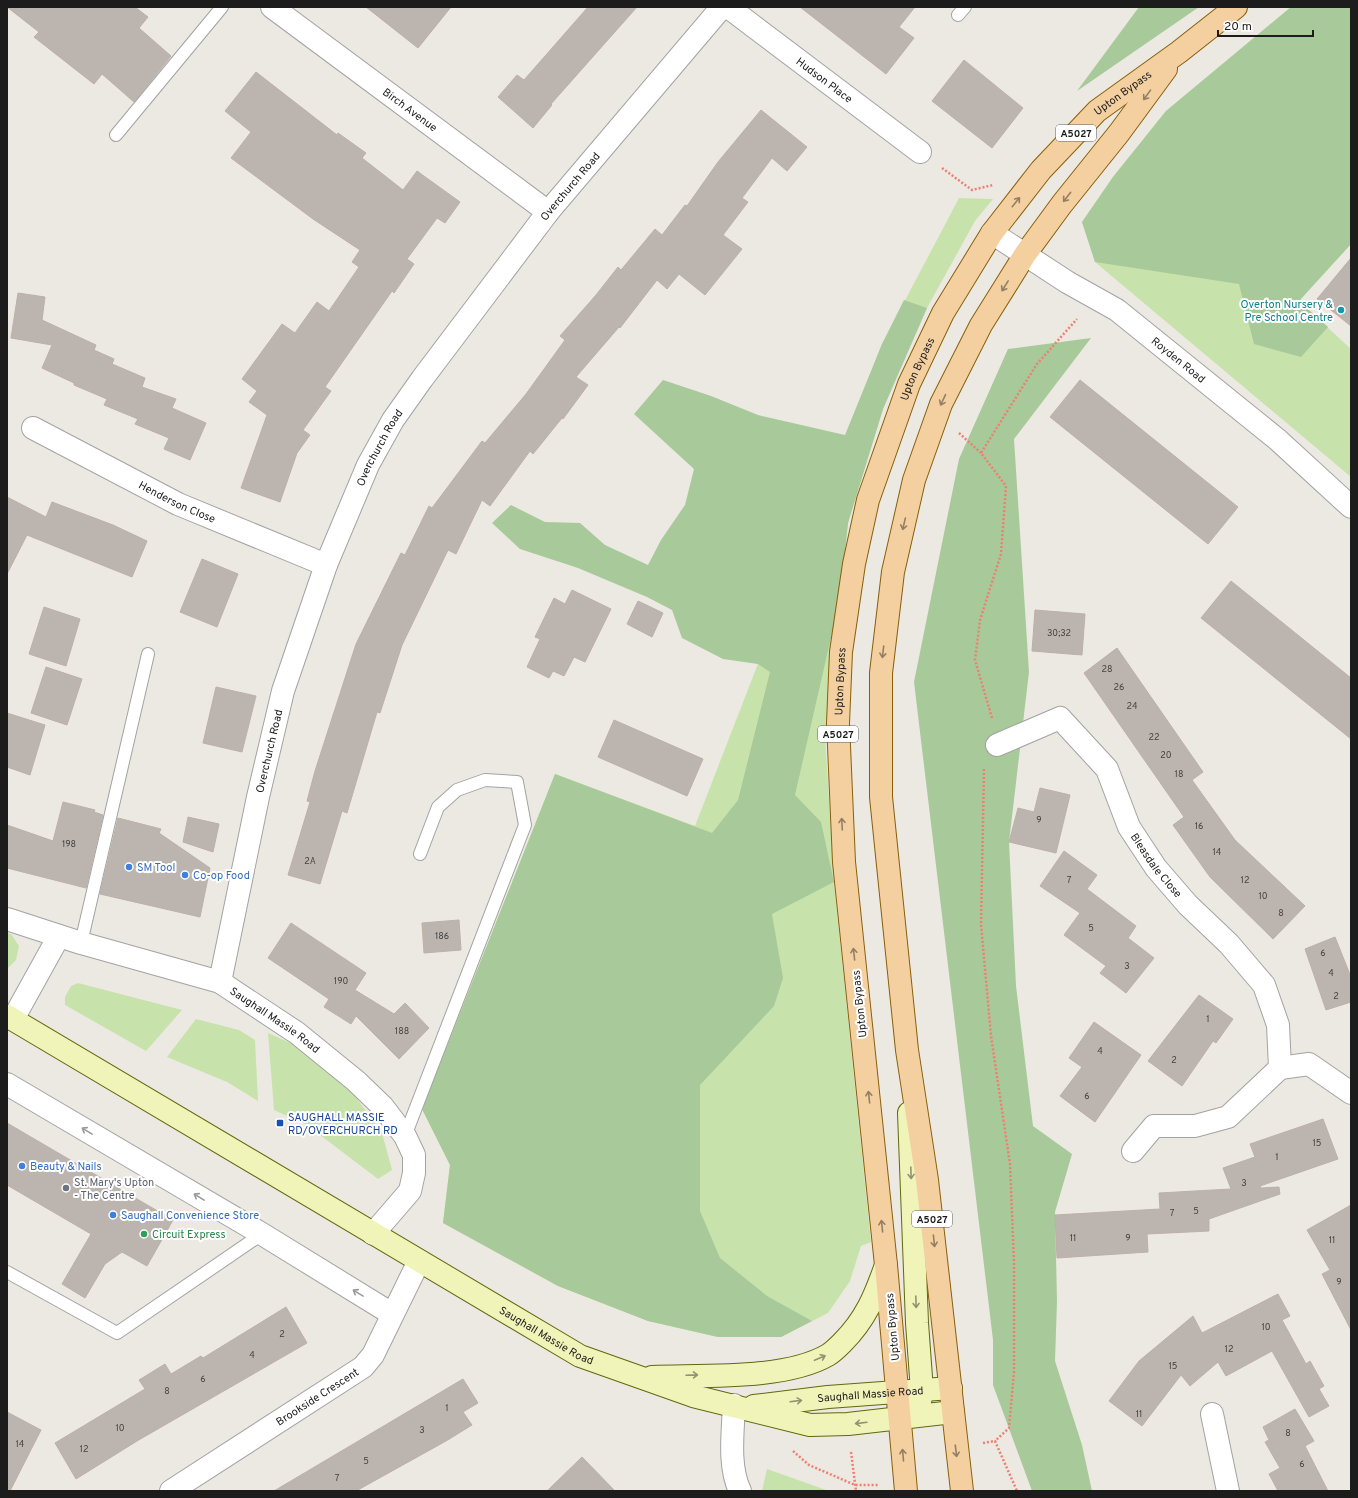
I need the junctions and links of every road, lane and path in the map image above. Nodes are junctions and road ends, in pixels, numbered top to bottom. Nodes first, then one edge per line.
1 (222, 7) edge
2 (272, 7) edge
3 (722, 7) edge
4 (728, 7) edge
5 (1236, 7) edge
6 (1179, 52) junction
7 (116, 135) dead end
8 (920, 152) joint
9 (993, 185) dead end
10 (548, 212) junction
11 (992, 233) junction
12 (1026, 253) junction
13 (1096, 298) junction
14 (33, 428) dead end
15 (1351, 506) edge
16 (326, 565) junction
17 (148, 654) dead end
18 (997, 745) junction
19 (420, 854) dead end
20 (7, 919) edge
21 (60, 936) junction
22 (81, 943) junction
23 (220, 982) junction
24 (10, 1017) edge
25 (907, 1050) junction
26 (1280, 1068) junction
27 (7, 1084) edge
28 (1351, 1093) edge
29 (405, 1136) junction
30 (1133, 1151) dead end
31 (262, 1234) junction
32 (373, 1234) junction
33 (419, 1261) junction
34 (886, 1265) junction
35 (7, 1272) edge
36 (392, 1314) junction
37 (639, 1377) junction
38 (951, 1388) junction
39 (922, 1391) junction
40 (898, 1393) junction
41 (738, 1407) junction
42 (954, 1412) junction
43 (1212, 1414) dead end
44 (900, 1418) junction
45 (995, 1441) dead end
46 (171, 1491) edge
47 (740, 1491) edge
48 (906, 1491) edge
49 (962, 1491) edge
50 (1228, 1491) edge

1 - 7 lane
2 - 10 street, Birch Avenue
3 - 10 street, Overchurch Road
4 - 8 street, Hudson Place
5 - 6 main road, Upton Bypass / A5027
11 -> 6 main road, Upton Bypass / A5027
6 -> 12 main road, Upton Bypass / A5027
8 - 9 path
10 - 16 street, Overchurch Road
11 - 12 street, Royden Road
34 -> 11 main road, Upton Bypass / A5027
12 - 13 street, Royden Road
12 -> 25 main road, Upton Bypass / A5027
13 - 15 street, Royden Road
13 - 18 path
14 - 16 street, Henderson Close
16 - 23 street, Overchurch Road
17 - 22 lane
18 - 26 street, Bleasdale Close
18 - 45 path
19 - 29 lane
20 - 21 street, Saughall Massie Road
21 - 22 street, Saughall Massie Road
21 - 24 street
22 - 23 street, Saughall Massie Road
23 - 29 street, Saughall Massie Road
24 - 32 main road, Saughall Massie Road
25 -> 38 main road, Upton Bypass / A5027
25 -> 39 main road
26 - 28 street
26 - 30 street
31 -> 27 street
29 - 32 street, Saughall Massie Road
31 - 35 lane
36 -> 31 street
32 - 33 main road, Saughall Massie Road
33 - 36 street, Brookside Crescent
33 - 37 main road, Saughall Massie Road
37 -> 34 main road
34 - 40 main road, Upton Bypass / A5027
36 - 46 street, Brookside Crescent
37 - 41 main road, Saughall Massie Road
38 - 39 main road, Saughall Massie Road
38 - 42 main road, Upton Bypass / A5027
39 - 40 main road, Saughall Massie Road
39 - 44 main road
41 -> 40 main road, Saughall Massie Road
40 - 44 main road, Upton Bypass / A5027
44 -> 41 main road, Saughall Massie Road
41 - 47 street
42 - 44 main road, Saughall Massie Road
42 -> 49 main road, Upton Bypass / A5027
43 - 50 street
48 -> 44 main road, Upton Bypass / A5027

